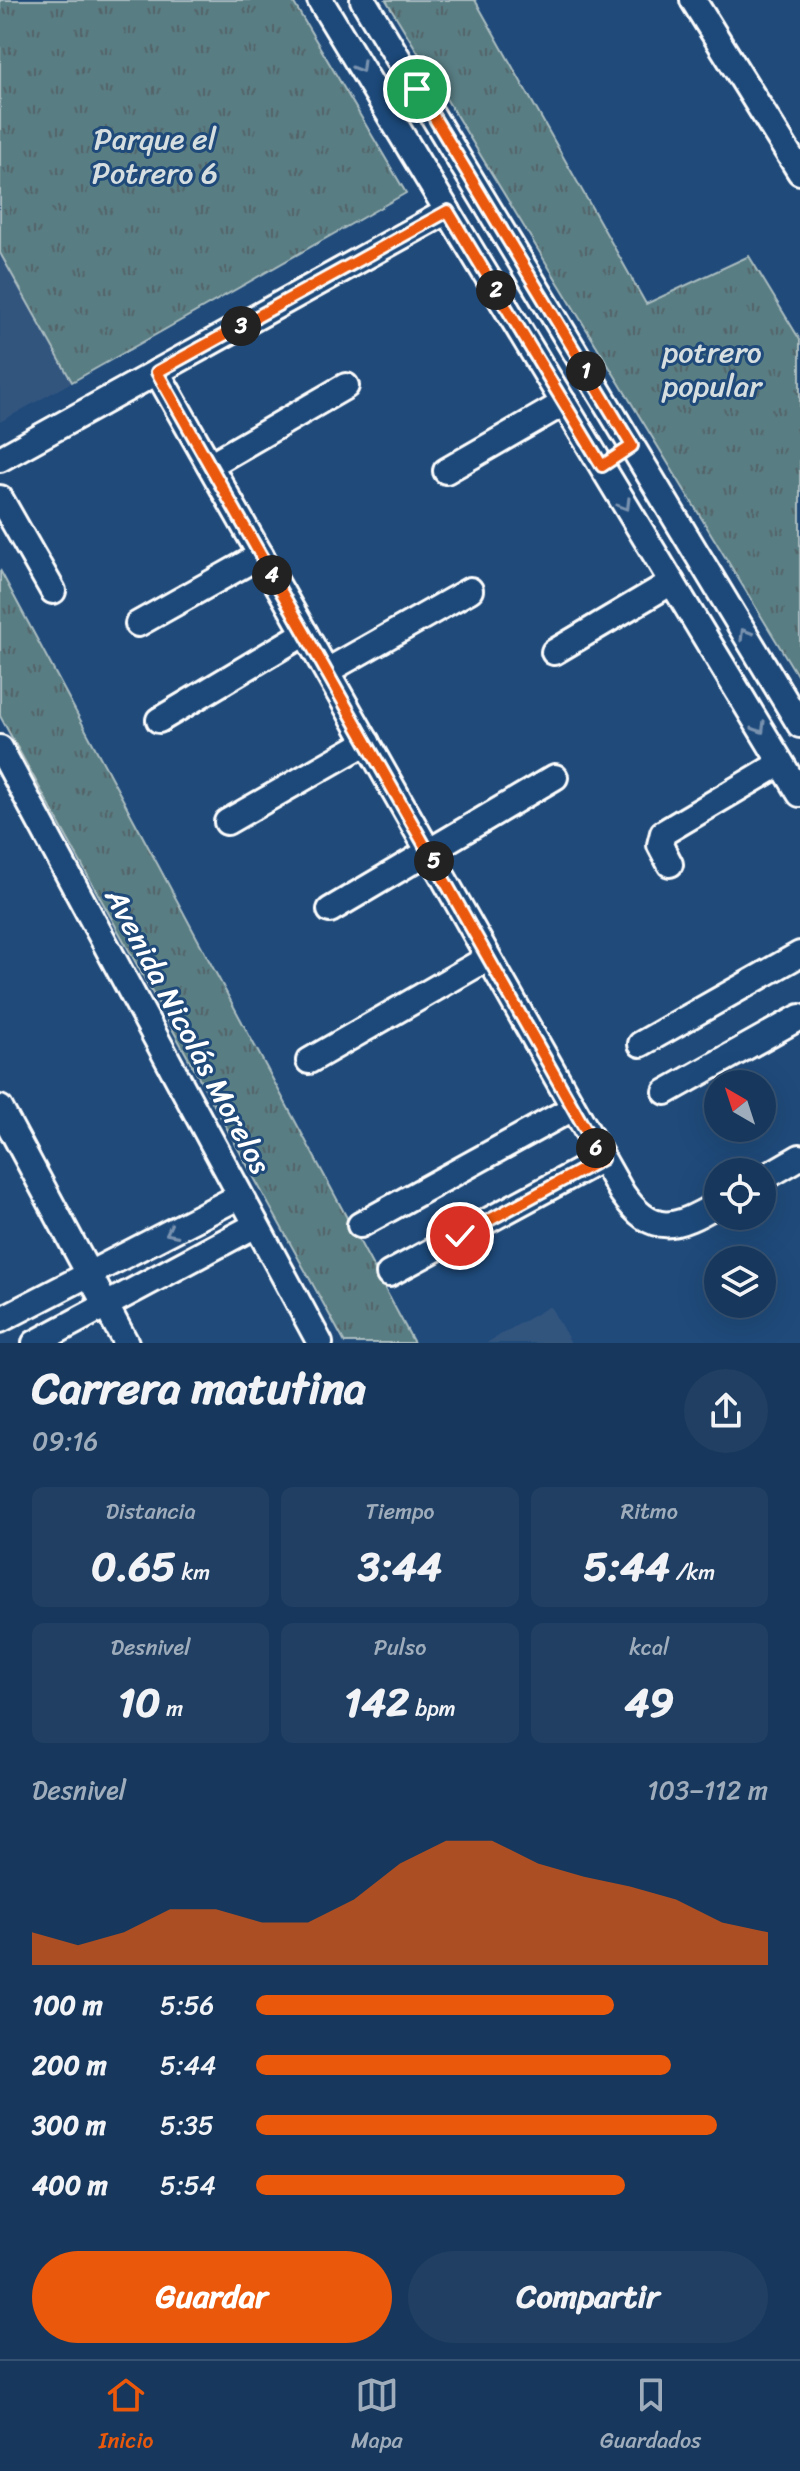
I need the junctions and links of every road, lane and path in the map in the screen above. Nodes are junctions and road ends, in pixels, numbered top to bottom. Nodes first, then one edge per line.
1 (363, 0) edge
2 (693, 0) edge
3 (323, 1) edge
4 (800, 172) edge
5 (448, 211) junction
6 (157, 372) junction
7 (346, 386) dead end
8 (564, 403) junction
9 (632, 446) junction
10 (0, 459) edge
11 (210, 465) junction
12 (602, 466) junction
13 (446, 471) dead end
14 (0, 498) edge
15 (261, 555) junction
16 (672, 582) junction
17 (470, 590) dead end
18 (53, 591) dead end
19 (138, 624) dead end
20 (305, 633) junction
21 (554, 652) dead end
22 (327, 671) junction
23 (159, 720) dead end
24 (800, 725) edge
25 (367, 742) junction
26 (0, 748) edge
27 (781, 763) junction
28 (555, 777) dead end
29 (800, 794) edge
30 (227, 822) dead end
31 (429, 851) junction
32 (670, 864) dead end
33 (330, 910) dead end
34 (800, 954) edge
35 (488, 958) junction
36 (800, 1017) edge
37 (641, 1044) dead end
38 (309, 1061) dead end
39 (666, 1092) dead end
40 (0, 1108) edge
41 (573, 1108) junction
42 (800, 1157) edge
43 (602, 1159) junction
44 (776, 1171) edge
45 (240, 1196) junction
46 (704, 1212) edge
47 (256, 1225) junction
48 (360, 1225) dead end
49 (89, 1274) junction
50 (389, 1274) dead end
51 (105, 1305) junction
52 (0, 1320) edge
53 (35, 1343) edge
54 (126, 1343) edge
55 (320, 1343) edge

1 - 9 street
2 - 4 street
3 -> 5 street
5 - 6 street
5 - 8 street
6 - 10 street
6 - 11 street
7 - 11 street
8 - 12 street
8 - 13 street
9 - 12 street
24 -> 9 street
11 - 15 street
12 -> 16 street
14 - 18 street
15 - 19 street
15 - 20 street
16 - 21 street
16 -> 27 street
17 - 22 street
20 - 22 street
20 - 23 street
22 - 25 street
25 - 30 street
25 - 31 street
26 - 45 street, Avenida Nicolás Morelos
27 - 29 street
27 - 32 street
28 - 31 street
31 - 33 street
31 - 35 street
34 - 37 street
35 - 38 street
35 - 41 street
36 - 39 street
40 - 49 street
41 - 43 street
41 - 48 street
42 - 44 street
43 - 46 street
43 - 50 street
45 - 47 street, Avenida Nicolás Morelos
45 -> 49 street
47 - 51 street
47 - 55 street, Avenida Nicolás Morelos
49 - 51 street
49 - 52 street
51 - 53 street
51 - 54 street

